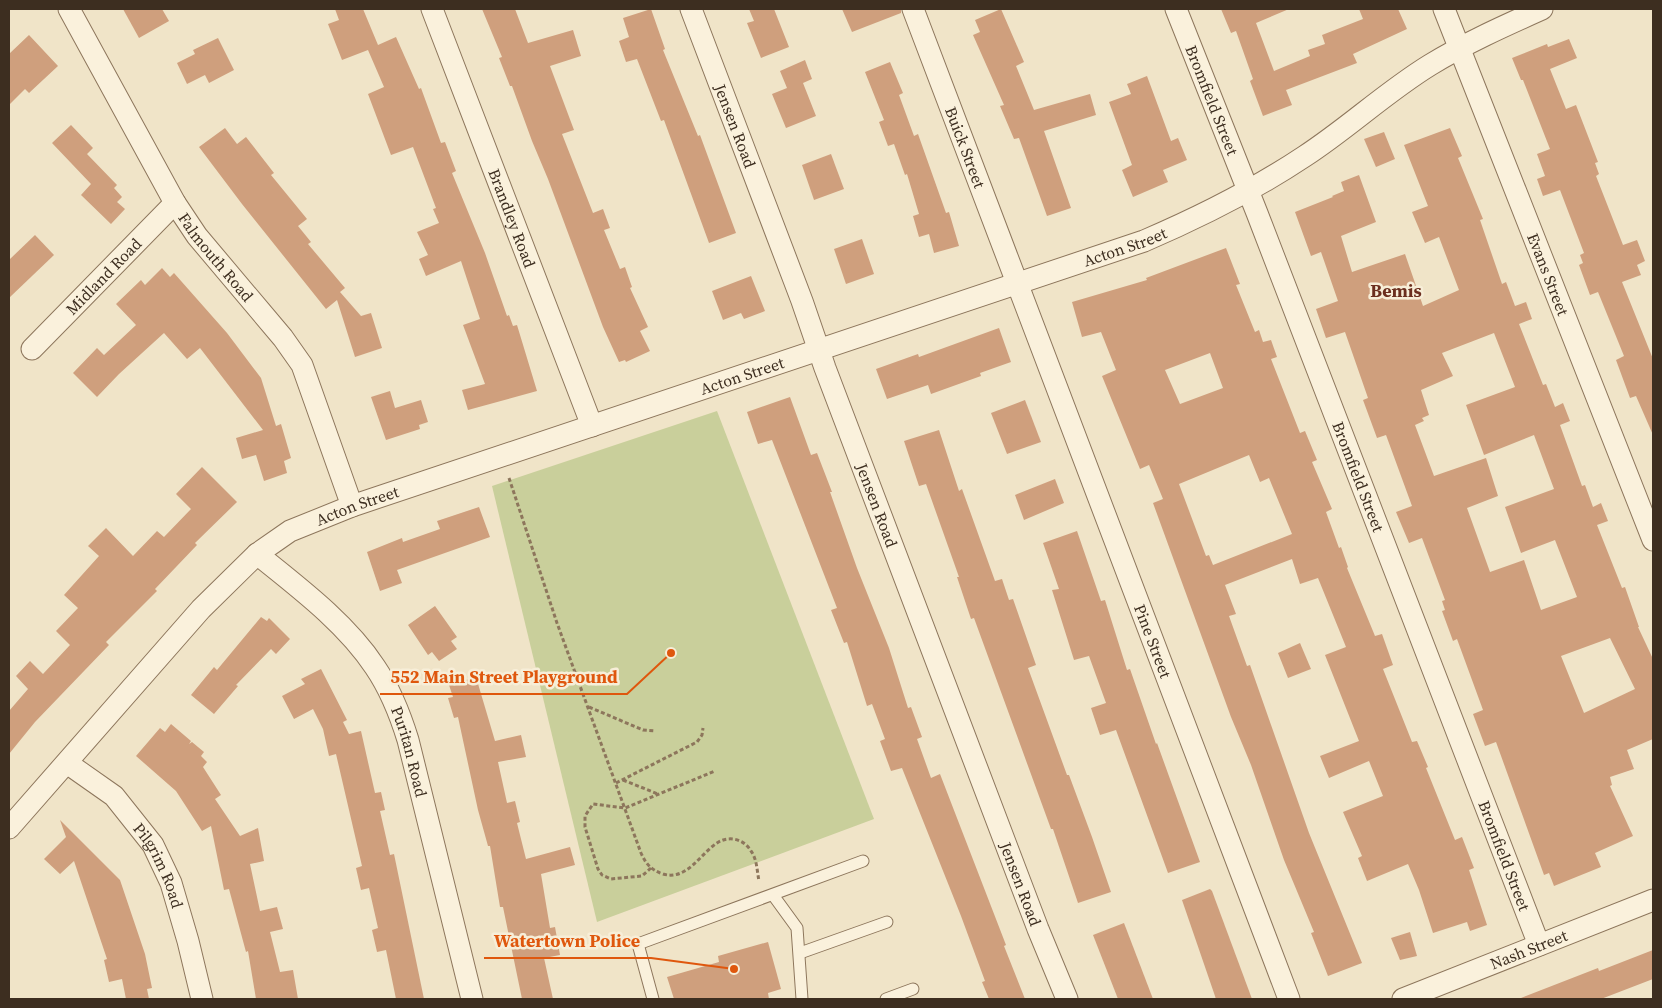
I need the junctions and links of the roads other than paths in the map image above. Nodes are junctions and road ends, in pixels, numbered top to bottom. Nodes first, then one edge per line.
1 (69, 9) edge
2 (432, 9) edge
3 (691, 9) edge
4 (913, 9) edge
5 (1176, 9) edge
6 (1444, 9) edge
7 (1542, 9) edge
8 (1459, 48) junction
9 (1248, 192) junction
10 (175, 202) junction
11 (1018, 284) junction
12 (32, 349) dead end
13 (819, 350) junction
14 (592, 426) junction
15 (352, 506) junction
16 (1653, 540) edge
17 (257, 554) junction
18 (67, 763) junction
19 (9, 828) edge
20 (863, 861) dead end
21 (768, 897) junction
22 (1653, 900) edge
23 (887, 922) dead end
24 (1540, 945) junction
25 (800, 953) junction
26 (913, 989) dead end
27 (1433, 994) edge
28 (202, 999) edge
29 (472, 999) edge
30 (653, 999) edge
31 (802, 999) edge
32 (886, 999) edge
33 (1067, 999) edge
34 (1289, 999) edge
35 (1403, 999) edge

1 - 10 street, Falmouth Road
2 - 14 street, Brandley Road
3 - 13 street, Jensen Road
4 - 11 street, Buick Street
5 - 9 street, Bromfield Street
6 - 8 street, Evans Street
7 - 8 street, Acton Street
8 - 9 street, Acton Street
8 - 16 street, Evans Street
9 - 11 street, Acton Street
9 - 24 street, Bromfield Street
10 - 12 street, Midland Road
10 - 15 street, Falmouth Road
11 - 13 street, Acton Street
11 - 34 street, Pine Street
13 - 14 street, Acton Street
13 - 33 street, Jensen Road
14 - 15 street, Acton Street
15 - 17 street, Acton Street
17 - 18 street, Acton Street
17 - 29 street, Puritan Road
18 - 19 street, Acton Street
18 - 28 street, Pilgrim Road
20 - 21 lane
21 - 25 lane
21 - 30 lane
22 - 24 street, Nash Street
23 - 25 lane
24 - 27 street, Nash Street
25 - 31 lane
26 - 32 lane
27 - 35 street, Nash Street

